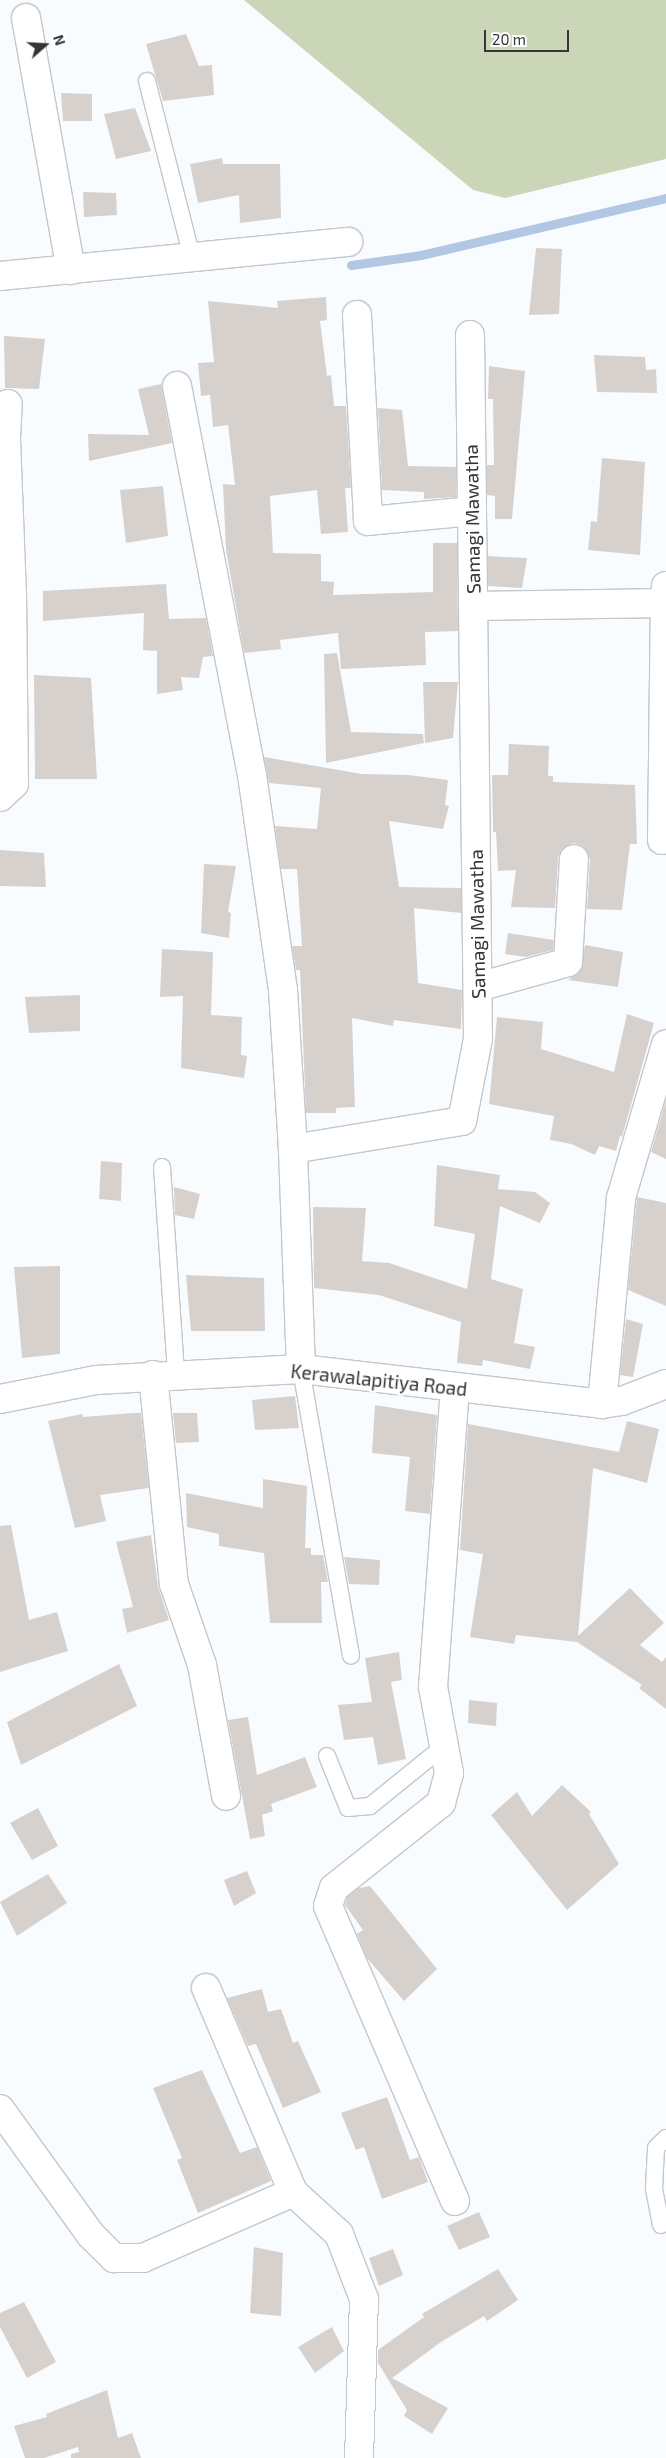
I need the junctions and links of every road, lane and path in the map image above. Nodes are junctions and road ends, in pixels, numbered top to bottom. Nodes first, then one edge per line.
1 (26, 18) dead end
2 (147, 81) dead end
3 (348, 242) dead end
4 (192, 258) junction
5 (71, 270) junction
6 (0, 276) edge
7 (357, 315) dead end
8 (470, 335) dead end
9 (177, 386) dead end
10 (8, 404) dead end
11 (3, 438) edge
12 (472, 512) junction
13 (666, 594) edge
14 (6, 595) edge
15 (473, 606) junction
16 (0, 797) edge
17 (662, 840) dead end
18 (574, 859) dead end
19 (478, 987) junction
20 (666, 1044) edge
21 (293, 1149) junction
22 (162, 1167) dead end
23 (301, 1369) junction
24 (165, 1375) junction
25 (666, 1384) edge
26 (455, 1388) junction
27 (0, 1399) edge
28 (602, 1404) junction
29 (351, 1656) dead end
30 (444, 1746) junction
31 (327, 1756) dead end
32 (226, 1796) dead end
33 (206, 1988) dead end
34 (0, 2109) edge
35 (666, 2138) edge
36 (293, 2192) junction
37 (454, 2201) dead end
38 (661, 2225) dead end
39 (359, 2458) edge

1 - 5 street
2 - 4 lane
3 - 4 street
4 - 5 street
5 - 6 street
7 - 12 street
8 - 12 street, Samagi Mawatha
9 - 21 street
10 - 11 street
11 - 14 street
12 - 15 street, Samagi Mawatha
13 - 15 street
13 - 17 street
14 - 16 street
15 - 19 street, Samagi Mawatha
18 - 19 street
19 - 21 street, Samagi Mawatha
20 - 28 street
21 - 23 street
22 - 24 lane
23 - 24 street, Kerawalapitiya Road
23 - 26 street, Kerawalapitiya Road
23 - 29 lane
24 - 27 street, Kerawalapitiya Road
24 - 32 street
25 - 28 street, Kerawalapitiya Road
26 - 28 street, Kerawalapitiya Road
26 - 30 street
30 - 31 lane
30 - 37 street
33 - 36 street
34 - 36 street
35 - 38 lane
36 - 39 street

